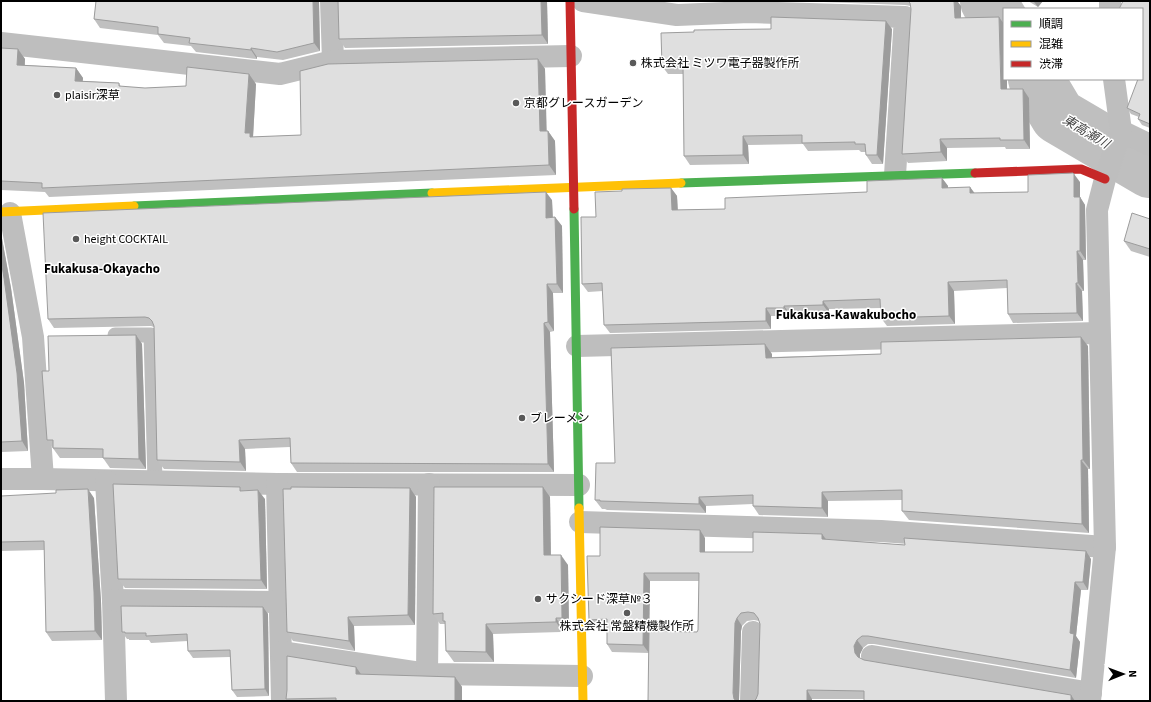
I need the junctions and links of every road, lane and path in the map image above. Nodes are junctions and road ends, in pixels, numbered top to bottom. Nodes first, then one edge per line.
1 (331, 1) edge
2 (570, 1) edge
3 (583, 1) edge
4 (748, 7) edge
5 (1, 43) edge
6 (571, 56) junction
7 (333, 61) junction
8 (1114, 80) edge
9 (1121, 131) junction
10 (1150, 145) edge
11 (895, 175) junction
12 (1105, 179) junction
13 (573, 187) junction
14 (5, 213) edge
15 (1099, 333) junction
16 (104, 335) edge
17 (577, 346) junction
18 (1, 479) edge
19 (43, 479) junction
20 (106, 481) junction
21 (155, 481) junction
22 (277, 484) junction
23 (429, 484) junction
24 (579, 485) junction
25 (580, 522) junction
26 (1105, 547) junction
27 (113, 600) junction
28 (280, 602) junction
29 (753, 632) dead end
30 (281, 652) junction
31 (872, 656) dead end
32 (427, 674) junction
33 (582, 676) junction
34 (1091, 697) edge
35 (116, 701) edge
36 (282, 701) edge
37 (583, 701) edge
38 (751, 701) edge

1 - 7 street
2 - 6 street
3 - 4 street
4 - 11 street
5 - 7 street
6 - 7 street
6 - 13 street
8 - 9 street
9 - 10 street
9 - 12 street
11 - 12 street
11 - 13 street
12 - 15 street
13 - 14 street
13 - 17 street
14 - 19 street
15 - 17 street
15 - 26 street
16 - 21 lane
17 - 24 street
18 - 19 street
19 - 20 street
20 - 21 street
20 - 27 street
21 - 22 street
22 - 23 street
22 - 28 street
23 - 24 street
23 - 32 street
24 - 25 street
25 - 26 street
25 - 33 street
26 - 34 street
27 - 28 street
27 - 35 street
28 - 30 street
29 - 38 street
30 - 32 street
30 - 36 street
31 - 34 street
32 - 33 street
33 - 37 street

